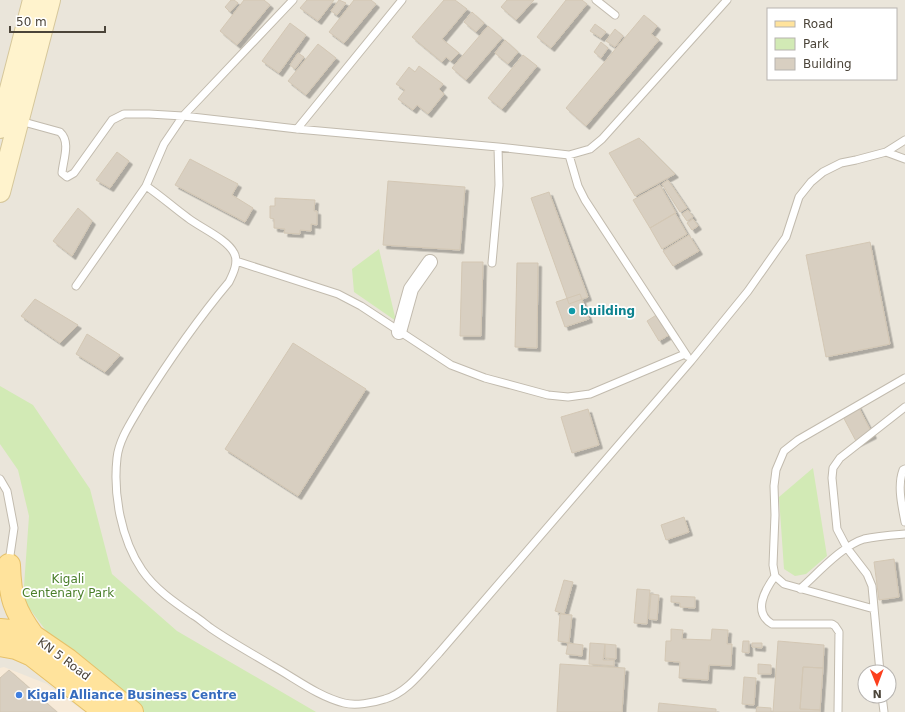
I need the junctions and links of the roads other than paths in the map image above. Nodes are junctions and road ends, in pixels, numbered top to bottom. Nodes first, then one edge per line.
1 (33, 0) edge
2 (50, 0) edge
3 (293, 0) edge
4 (402, 0) edge
5 (596, 0) edge
6 (725, 1) edge
7 (616, 15) dead end
8 (183, 116) junction
9 (9, 124) edge
10 (298, 129) junction
11 (905, 140) edge
12 (498, 147) junction
13 (886, 152) junction
14 (569, 155) junction
15 (905, 159) edge
16 (3, 168) edge
17 (146, 186) junction
18 (0, 192) edge
19 (236, 261) junction
20 (430, 262) dead end
21 (492, 262) dead end
22 (76, 286) dead end
23 (399, 332) junction
24 (685, 354) junction
25 (691, 361) junction
26 (905, 378) edge
27 (905, 407) edge
28 (905, 469) edge
29 (0, 479) edge
30 (905, 522) edge
31 (905, 534) edge
32 (847, 548) junction
33 (6, 571) joint
34 (775, 576) junction
35 (800, 588) junction
36 (874, 609) junction
37 (0, 630) edge
38 (34, 636) junction
39 (0, 646) edge
40 (879, 664) edge
41 (105, 712) edge
42 (132, 712) edge
43 (838, 712) edge

1 - 9 main road
2 - 9 main road
3 - 8 lane
4 - 10 lane
5 - 7 lane
6 - 14 lane
8 - 9 lane
8 - 10 lane
8 - 17 lane
9 - 16 main road
10 - 12 lane
11 - 13 lane
12 - 14 lane
12 - 21 lane
13 - 15 lane
13 - 25 lane
14 - 24 lane
16 - 18 main road
17 - 19 lane
17 - 22 lane
19 - 23 lane
19 - 25 lane
20 - 23 street
23 - 24 lane
24 - 25 lane
26 - 34 lane
27 - 32 lane
28 - 30 lane
29 - 33 lane
31 - 32 lane
32 - 35 lane
32 - 36 lane
33 - 38 main road
34 - 35 lane
34 - 43 lane
35 - 36 lane
36 - 40 lane
37 - 38 main road
38 - 42 main road, KN 5 Road
39 - 41 main road, KN 5 Road

